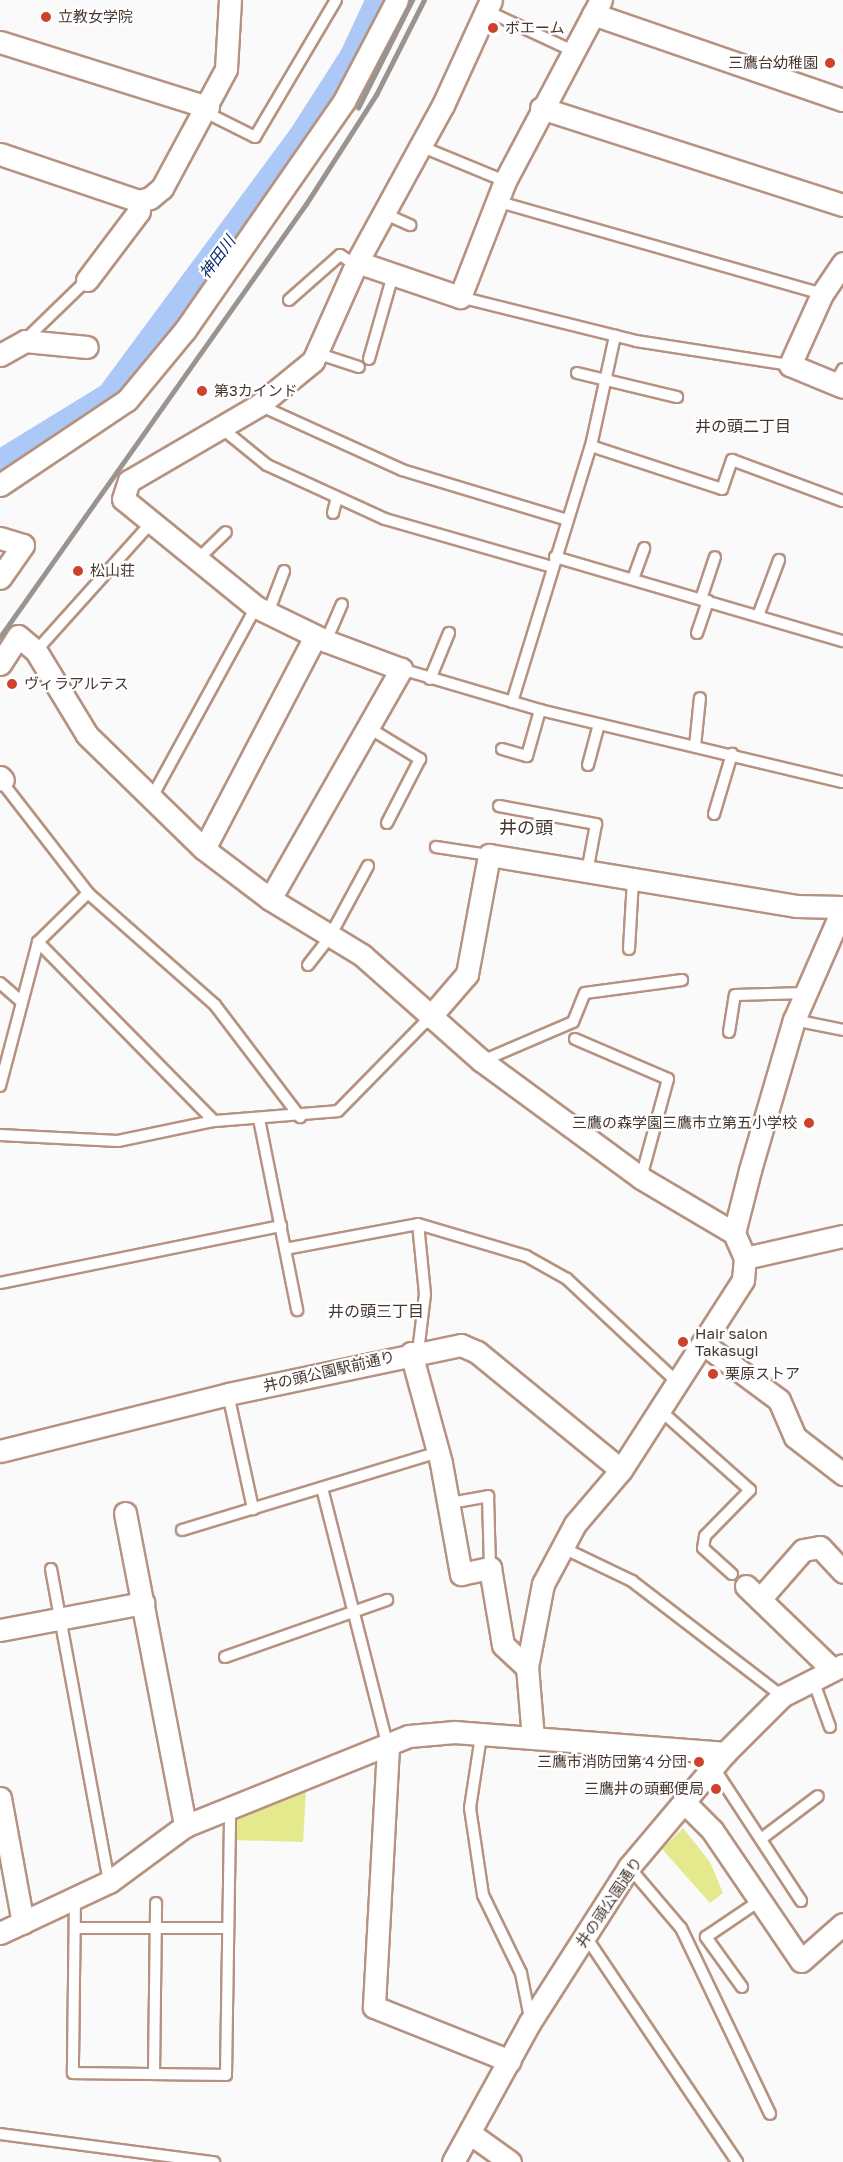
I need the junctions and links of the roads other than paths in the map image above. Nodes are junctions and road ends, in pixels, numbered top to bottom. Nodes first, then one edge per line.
1 (230, 0) edge
2 (397, 0) edge
3 (334, 1) edge
4 (489, 5) edge
5 (597, 7) edge
6 (0, 42) edge
7 (573, 51) junction
8 (843, 100) edge
9 (541, 108) junction
10 (207, 109) junction
11 (420, 146) junction
12 (0, 154) edge
13 (505, 181) junction
14 (139, 201) junction
15 (496, 201) junction
16 (843, 205) edge
17 (383, 213) junction
18 (410, 225) dead end
19 (357, 263) junction
20 (843, 264) edge
21 (393, 275) junction
22 (87, 280) joint
23 (822, 294) junction
24 (460, 297) junction
25 (289, 300) dead end
26 (615, 336) junction
27 (25, 341) junction
28 (87, 348) dead end
29 (316, 353) junction
30 (0, 355) edge
31 (369, 358) dead end
32 (790, 365) junction
33 (359, 367) dead end
34 (577, 373) dead end
35 (840, 380) edge
36 (604, 382) junction
37 (677, 397) dead end
38 (259, 405) junction
39 (218, 425) junction
40 (591, 446) junction
41 (0, 485) edge
42 (338, 497) junction
43 (843, 501) edge
44 (333, 513) dead end
45 (568, 520) junction
46 (150, 524) junction
47 (226, 532) dead end
48 (0, 538) edge
49 (644, 548) dead end
50 (715, 557) dead end
51 (196, 560) junction
52 (779, 560) dead end
53 (554, 562) junction
54 (284, 571) dead end
55 (0, 578) edge
56 (633, 579) junction
57 (704, 600) junction
58 (342, 604) dead end
59 (262, 610) junction
60 (758, 616) junction
61 (448, 633) dead end
62 (697, 633) dead end
63 (321, 639) junction
64 (843, 640) edge
65 (36, 651) junction
66 (0, 664) edge
67 (401, 669) junction
68 (430, 679) junction
69 (700, 698) dead end
70 (512, 702) junction
71 (540, 710) junction
72 (599, 724) junction
73 (369, 728) junction
74 (695, 746) junction
75 (502, 749) dead end
76 (732, 754) junction
77 (588, 765) dead end
78 (1, 780) edge
79 (843, 782) edge
80 (152, 797) junction
81 (499, 806) dead end
82 (714, 814) dead end
83 (387, 823) dead end
84 (436, 847) dead end
85 (204, 849) junction
86 (489, 855) junction
87 (368, 866) dead end
88 (587, 872) junction
89 (633, 880) junction
90 (88, 893) junction
91 (270, 899) junction
92 (842, 915) edge
93 (330, 938) junction
94 (38, 942) junction
95 (629, 949) dead end
96 (308, 965) dead end
97 (682, 980) dead end
98 (0, 983) edge
99 (805, 993) junction
100 (21, 1001) junction
101 (430, 1017) junction
102 (794, 1020) junction
103 (843, 1030) edge
104 (729, 1032) dead end
105 (575, 1039) dead end
106 (482, 1060) junction
107 (0, 1086) edge
108 (300, 1117) junction
109 (259, 1119) junction
110 (213, 1121) junction
111 (0, 1135) edge
112 (641, 1178) junction
113 (418, 1224) junction
114 (280, 1226) junction
115 (734, 1233) junction
116 (843, 1236) edge
117 (285, 1249) junction
118 (745, 1258) junction
119 (0, 1283) edge
120 (297, 1310) dead end
121 (705, 1345) junction
122 (414, 1352) junction
123 (678, 1383) junction
124 (228, 1394) junction
125 (661, 1410) junction
126 (0, 1451) edge
127 (435, 1453) junction
128 (621, 1470) junction
129 (843, 1474) edge
130 (322, 1488) junction
131 (450, 1503) junction
132 (253, 1509) junction
133 (125, 1513) dead end
134 (182, 1530) dead end
135 (561, 1547) junction
136 (490, 1568) junction
137 (51, 1569) dead end
138 (843, 1572) edge
139 (746, 1586) junction
140 (387, 1600) dead end
141 (143, 1603) junction
142 (354, 1613) junction
143 (60, 1619) junction
144 (0, 1630) edge
145 (225, 1658) dead end
146 (527, 1667) junction
147 (837, 1667) edge
148 (812, 1677) junction
149 (782, 1696) junction
150 (830, 1727) dead end
151 (481, 1736) junction
152 (533, 1738) junction
153 (388, 1746) junction
154 (719, 1760) junction
155 (818, 1796) dead end
156 (0, 1798) edge
157 (685, 1803) junction
158 (230, 1812) junction
159 (2, 1820) edge
160 (185, 1826) junction
161 (761, 1839) junction
162 (629, 1867) junction
163 (109, 1882) junction
164 (75, 1898) junction
165 (759, 1901) junction
166 (801, 1901) dead end
167 (156, 1903) dead end
168 (23, 1923) junction
169 (843, 1924) edge
170 (75, 1928) junction
171 (228, 1928) junction
172 (155, 1929) junction
173 (0, 1933) edge
174 (586, 1937) junction
175 (742, 1987) dead end
176 (530, 2022) junction
177 (510, 2061) junction
178 (154, 2074) junction
179 (770, 2114) dead end
180 (0, 2134) edge
181 (471, 2134) junction
182 (214, 2162) edge
183 (453, 2162) edge
184 (510, 2162) edge
185 (737, 2162) edge

1 - 10 street
2 - 41 street
3 - 10 lane
4 - 7 lane
4 - 11 street
5 - 7 street
5 - 8 street
6 - 10 street
7 - 9 street
9 - 13 street
9 - 16 street
10 - 14 street
11 - 13 lane
11 - 17 street
12 - 14 street
13 - 15 street
14 - 22 street
15 - 23 lane
15 - 24 street
17 - 18 lane
17 - 19 street
19 - 21 street
19 - 25 lane
19 - 29 street
20 - 23 street
21 - 24 street
21 - 31 lane
22 - 27 lane
23 - 32 street
24 - 26 lane
26 - 32 lane
26 - 36 lane
27 - 28 street
27 - 30 street
29 - 33 lane
29 - 38 street
32 - 35 street
34 - 36 lane
36 - 37 lane
36 - 40 lane
38 - 39 street
38 - 45 lane
39 - 42 lane
39 - 46 street
40 - 43 lane
40 - 45 lane
42 - 44 lane
42 - 53 lane
45 - 53 lane
46 - 51 street
46 - 65 lane
47 - 51 lane
48 - 55 street
49 - 56 lane
50 - 57 lane
51 - 59 street
52 - 60 lane
53 - 56 lane
53 - 70 lane
54 - 59 lane
56 - 57 lane
57 - 60 lane
57 - 62 lane
58 - 63 lane
59 - 63 street
59 - 80 lane
60 - 64 lane
61 - 68 lane
63 - 67 street
63 - 85 street
65 - 66 street
65 - 80 street
67 - 68 lane
67 - 73 street
68 - 70 lane
69 - 74 lane
70 - 71 lane
71 - 72 lane
71 - 75 lane
72 - 74 lane
72 - 77 lane
73 - 83 lane
73 - 91 street
74 - 76 lane
76 - 79 lane
76 - 82 lane
78 - 90 lane
80 - 85 street
81 - 88 lane
84 - 86 lane
85 - 91 street
86 - 88 street
86 - 101 street
87 - 93 lane
88 - 89 street
89 - 92 street
89 - 95 lane
90 - 94 lane
90 - 108 lane
91 - 93 street
92 - 99 street
93 - 96 lane
93 - 101 street
94 - 100 lane
94 - 110 lane
97 - 106 lane
98 - 100 lane
99 - 102 street
99 - 104 lane
100 - 107 lane
101 - 106 street
101 - 108 lane
102 - 103 lane
102 - 115 street
105 - 112 lane
106 - 112 street
108 - 109 lane
109 - 110 lane
109 - 114 lane
110 - 111 lane
112 - 115 street
113 - 117 lane
113 - 122 lane
113 - 123 lane
114 - 117 lane
114 - 119 lane
115 - 118 street
116 - 118 street
117 - 120 lane
118 - 121 street
121 - 123 street
121 - 129 street
122 - 124 street, 井の頭公園駅前通り
122 - 127 street
122 - 128 street, 井の頭公園駅前通り
123 - 125 street
124 - 126 street, 井の頭公園駅前通り
124 - 132 lane
125 - 128 street
125 - 139 lane
127 - 130 lane
127 - 131 street
128 - 135 street
130 - 132 lane
130 - 142 lane
131 - 136 street
131 - 136 lane
132 - 134 lane
133 - 141 street
135 - 146 street
135 - 149 lane
136 - 146 street
137 - 143 lane
138 - 139 street
139 - 147 street
140 - 142 lane
141 - 143 street
141 - 160 street
142 - 145 lane
142 - 153 lane
143 - 144 street
143 - 163 lane
146 - 152 street
147 - 148 street, 井の頭公園通り
148 - 149 street, 井の頭公園通り
148 - 150 lane
149 - 154 street, 井の頭公園通り
151 - 152 street
151 - 153 street
151 - 176 lane
152 - 154 street
153 - 158 street
153 - 177 street
154 - 157 street, 井の頭公園通り
154 - 161 lane
155 - 161 lane
156 - 159 street
157 - 162 street, 井の頭公園通り
157 - 165 street
158 - 160 street
158 - 171 lane
159 - 168 street
160 - 163 street
161 - 166 lane
162 - 174 street, 井の頭公園通り
162 - 179 lane
163 - 164 street
164 - 168 street
164 - 170 lane
165 - 169 street
165 - 175 lane
167 - 172 lane
168 - 173 street
170 - 172 lane
170 - 178 lane
171 - 172 lane
171 - 178 lane
172 - 178 lane
174 - 176 street, 井の頭公園通り
174 - 185 lane
176 - 177 street, 井の頭公園通り
177 - 181 street, 井の頭公園通り
180 - 182 lane
181 - 183 street, 井の頭公園通り
181 - 184 street

